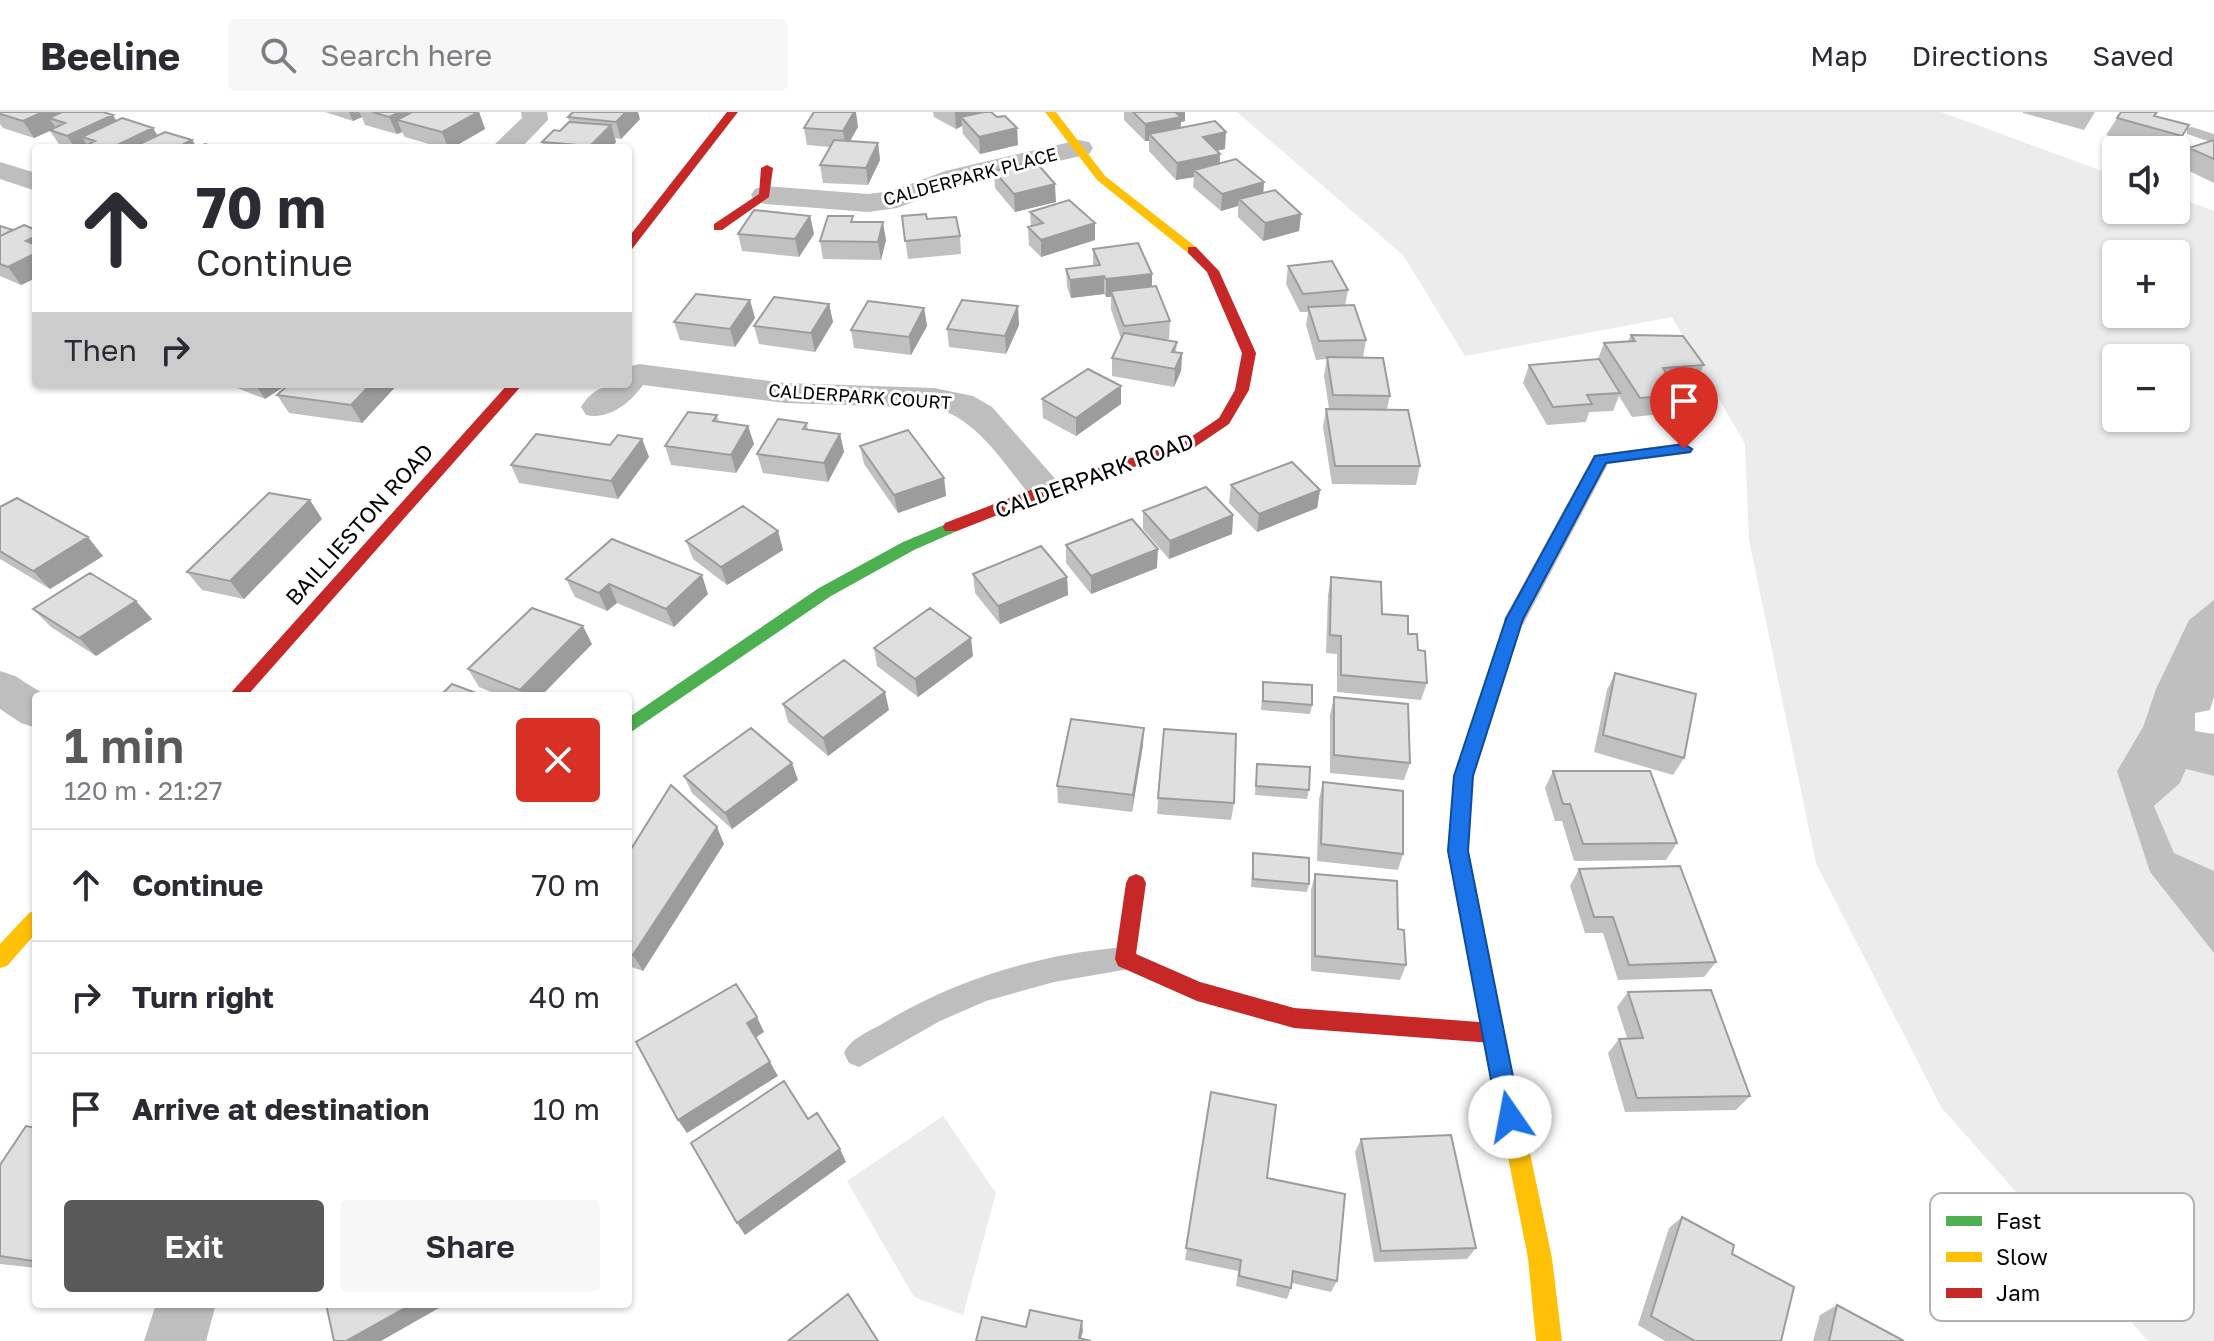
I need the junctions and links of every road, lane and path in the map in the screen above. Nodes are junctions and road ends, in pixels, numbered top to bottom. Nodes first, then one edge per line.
1 (534, 112) edge
2 (733, 112) edge
3 (1050, 112) edge
4 (2192, 131) dead end
5 (2214, 139) edge
6 (509, 144) edge
7 (1079, 148) junction
8 (0, 170) edge
9 (32, 182) edge
10 (766, 182) joint
11 (718, 227) dead end
12 (632, 241) edge
13 (634, 370) edge
14 (512, 388) edge
15 (616, 388) edge
16 (598, 407) dead end
17 (1684, 449) dead end
18 (1046, 490) junction
19 (1515, 619) joint
20 (0, 687) edge
21 (241, 692) edge
22 (32, 708) edge
23 (632, 724) edge
24 (1136, 883) dead end
25 (32, 923) edge
26 (0, 959) edge
27 (1125, 959) junction
28 (1492, 1033) junction
29 (859, 1053) dead end
30 (185, 1308) edge
31 (175, 1341) edge
32 (1549, 1341) edge

1 - 6 street
2 - 12 street
3 - 7 street, CALDERPARK ROAD
4 - 5 lane
7 - 10 street, CALDERPARK PLACE
7 - 18 street, CALDERPARK ROAD
8 - 9 street
10 - 11 street, CALDERPARK PLACE
13 - 18 street, CALDERPARK COURT
14 - 21 street, BAILLIESTON ROAD
15 - 16 street, CALDERPARK COURT
17 - 19 lane
18 - 23 street, CALDERPARK ROAD
19 - 28 street
20 - 22 street
24 - 27 street
25 - 26 street
27 - 28 street
27 - 29 lane
28 - 32 street
30 - 31 street

